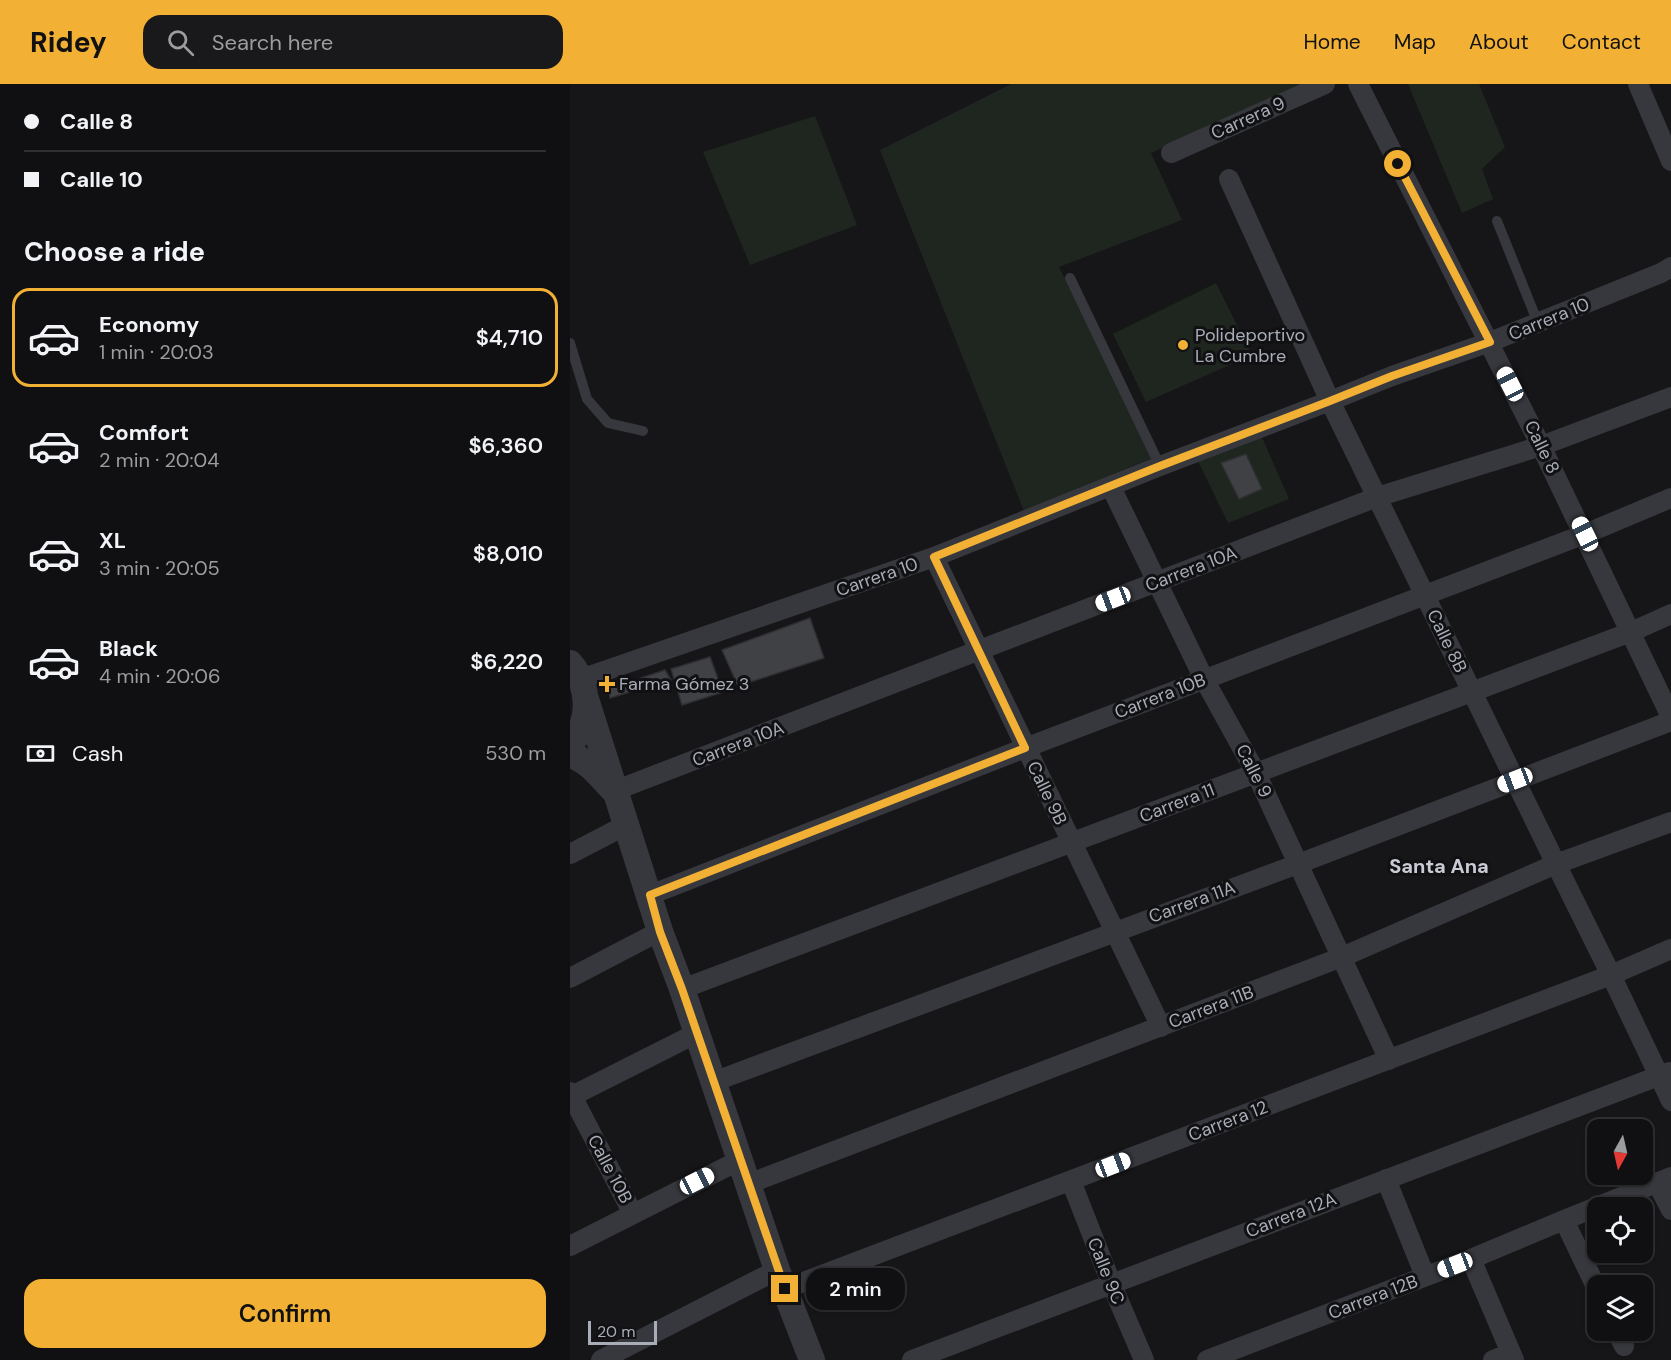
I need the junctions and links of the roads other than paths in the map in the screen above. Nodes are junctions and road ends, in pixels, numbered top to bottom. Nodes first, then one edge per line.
1 (1325, 84) edge
2 (1358, 84) edge
3 (1638, 84) edge
4 (1171, 153) dead end
5 (1671, 161) edge
6 (1229, 179) dead end
7 (1497, 221) dead end
8 (1671, 267) edge
9 (1070, 278) dead end
10 (1538, 323) junction
11 (1490, 342) junction
12 (570, 343) edge
13 (1671, 397) edge
14 (1330, 401) junction
15 (643, 431) dead end
16 (1542, 446) junction
17 (1160, 466) junction
18 (1111, 486) junction
19 (1377, 497) junction
20 (1671, 498) edge
21 (1585, 534) junction
22 (934, 557) junction
23 (1157, 582) junction
24 (1425, 595) junction
25 (1671, 614) edge
26 (1631, 632) junction
27 (979, 651) junction
28 (577, 672) edge
29 (1204, 679) junction
30 (1472, 691) junction
31 (1671, 719) edge
32 (570, 744) edge
33 (1025, 748) junction
34 (570, 755) edge
35 (1256, 773) junction
36 (1515, 780) junction
37 (614, 791) junction
38 (1671, 822) edge
39 (626, 825) junction
40 (1071, 843) junction
41 (570, 854) edge
42 (1298, 864) junction
43 (1556, 864) junction
44 (650, 895) junction
45 (660, 932) junction
46 (1113, 932) junction
47 (1671, 950) edge
48 (1342, 957) junction
49 (1611, 975) junction
50 (570, 978) edge
51 (682, 989) junction
52 (1161, 1027) junction
53 (697, 1033) junction
54 (1389, 1060) junction
55 (1665, 1074) edge
56 (713, 1082) junction
57 (571, 1094) edge
58 (1671, 1101) edge
59 (740, 1160) junction
60 (1386, 1179) junction
61 (1664, 1180) edge
62 (1071, 1181) junction
63 (748, 1185) junction
64 (1671, 1210) edge
65 (633, 1214) junction
66 (1564, 1220) junction
67 (570, 1246) edge
68 (1471, 1259) junction
69 (1590, 1275) edge
70 (1425, 1276) junction
71 (781, 1279) junction
72 (1111, 1283) junction
73 (1513, 1356) edge
74 (601, 1360) edge
75 (812, 1360) edge
76 (912, 1360) edge
77 (1144, 1360) edge
78 (1207, 1360) edge
79 (1493, 1360) edge

1 - 4 street, Carrera 9
2 - 11 street, Calle 8
3 - 5 street
6 - 14 street, Calle 8B
7 - 10 lane
8 - 10 street, Carrera 10
9 - 17 lane
10 - 11 street, Carrera 10
11 - 14 street, Carrera 10
11 - 16 street, Calle 8
12 - 15 lane
13 - 16 street, Carrera 10A
14 - 17 street, Carrera 10
14 - 19 street, Calle 8B
16 - 19 street, Carrera 10A
16 - 21 street, Calle 8
17 - 18 street, Carrera 10
18 - 22 street, Carrera 10
18 - 23 street, Calle 9
19 - 23 street, Carrera 10A
19 - 24 street, Calle 8B
20 - 21 street, Carrera 10B
21 - 24 street, Carrera 10B
21 - 26 street, Calle 8
22 - 27 street, Calle 9B
22 - 28 street, Carrera 10
23 - 27 street, Carrera 10A
23 - 29 street, Calle 9
24 - 29 street, Carrera 10B
24 - 30 street, Calle 8B
25 - 26 street, Carrera 11
26 - 30 street, Carrera 11
26 - 31 street, Calle 8
27 - 33 street, Calle 9B
27 - 37 street, Carrera 10A
28 - 32 street
28 - 37 street
29 - 33 street, Carrera 10B
29 - 35 street, Calle 9
30 - 35 street, Carrera 11
30 - 36 street, Calle 8B
31 - 36 street, Carrera 11A
33 - 40 street, Calle 9B
33 - 44 street, Carrera 10B
34 - 37 street
35 - 40 street, Carrera 11
35 - 42 street, Calle 9
36 - 42 street, Carrera 11A
36 - 43 street, Calle 8B
37 - 39 street
38 - 43 street, Carrera 11B
39 - 41 street
39 - 44 street
40 - 46 street, Calle 9B
40 - 51 street, Carrera 11
42 - 46 street, Carrera 11A
42 - 48 street, Calle 9
43 - 48 street, Carrera 11B
43 - 49 street, Calle 8B
44 - 45 street
45 - 50 street
45 - 51 street
46 - 52 street, Calle 9B
46 - 56 street, Carrera 11A
47 - 49 street, Carrera 12
48 - 52 street, Carrera 11B
48 - 54 street, Calle 9
49 - 54 street, Carrera 12
49 - 55 street, Calle 8B
51 - 53 street
52 - 63 street, Carrera 11B
53 - 56 street
53 - 57 street
54 - 62 street, Carrera 12
55 - 58 street, Calle 8B
55 - 60 street, Carrera 12A
56 - 59 street
57 - 65 street, Calle 10B
59 - 63 street
59 - 65 street
60 - 70 street
60 - 72 street, Carrera 12A
61 - 64 street
61 - 66 street, Carrera 12B
62 - 71 street, Carrera 12
62 - 72 street, Calle 9C
63 - 71 street
65 - 67 street
66 - 68 street, Carrera 12B
66 - 69 street
68 - 70 street, Carrera 12B
68 - 73 street
70 - 78 street, Carrera 12B
71 - 74 street, Carrera 12
71 - 75 street
72 - 76 street, Carrera 12A
72 - 77 street, Calle 9C
73 - 79 street

